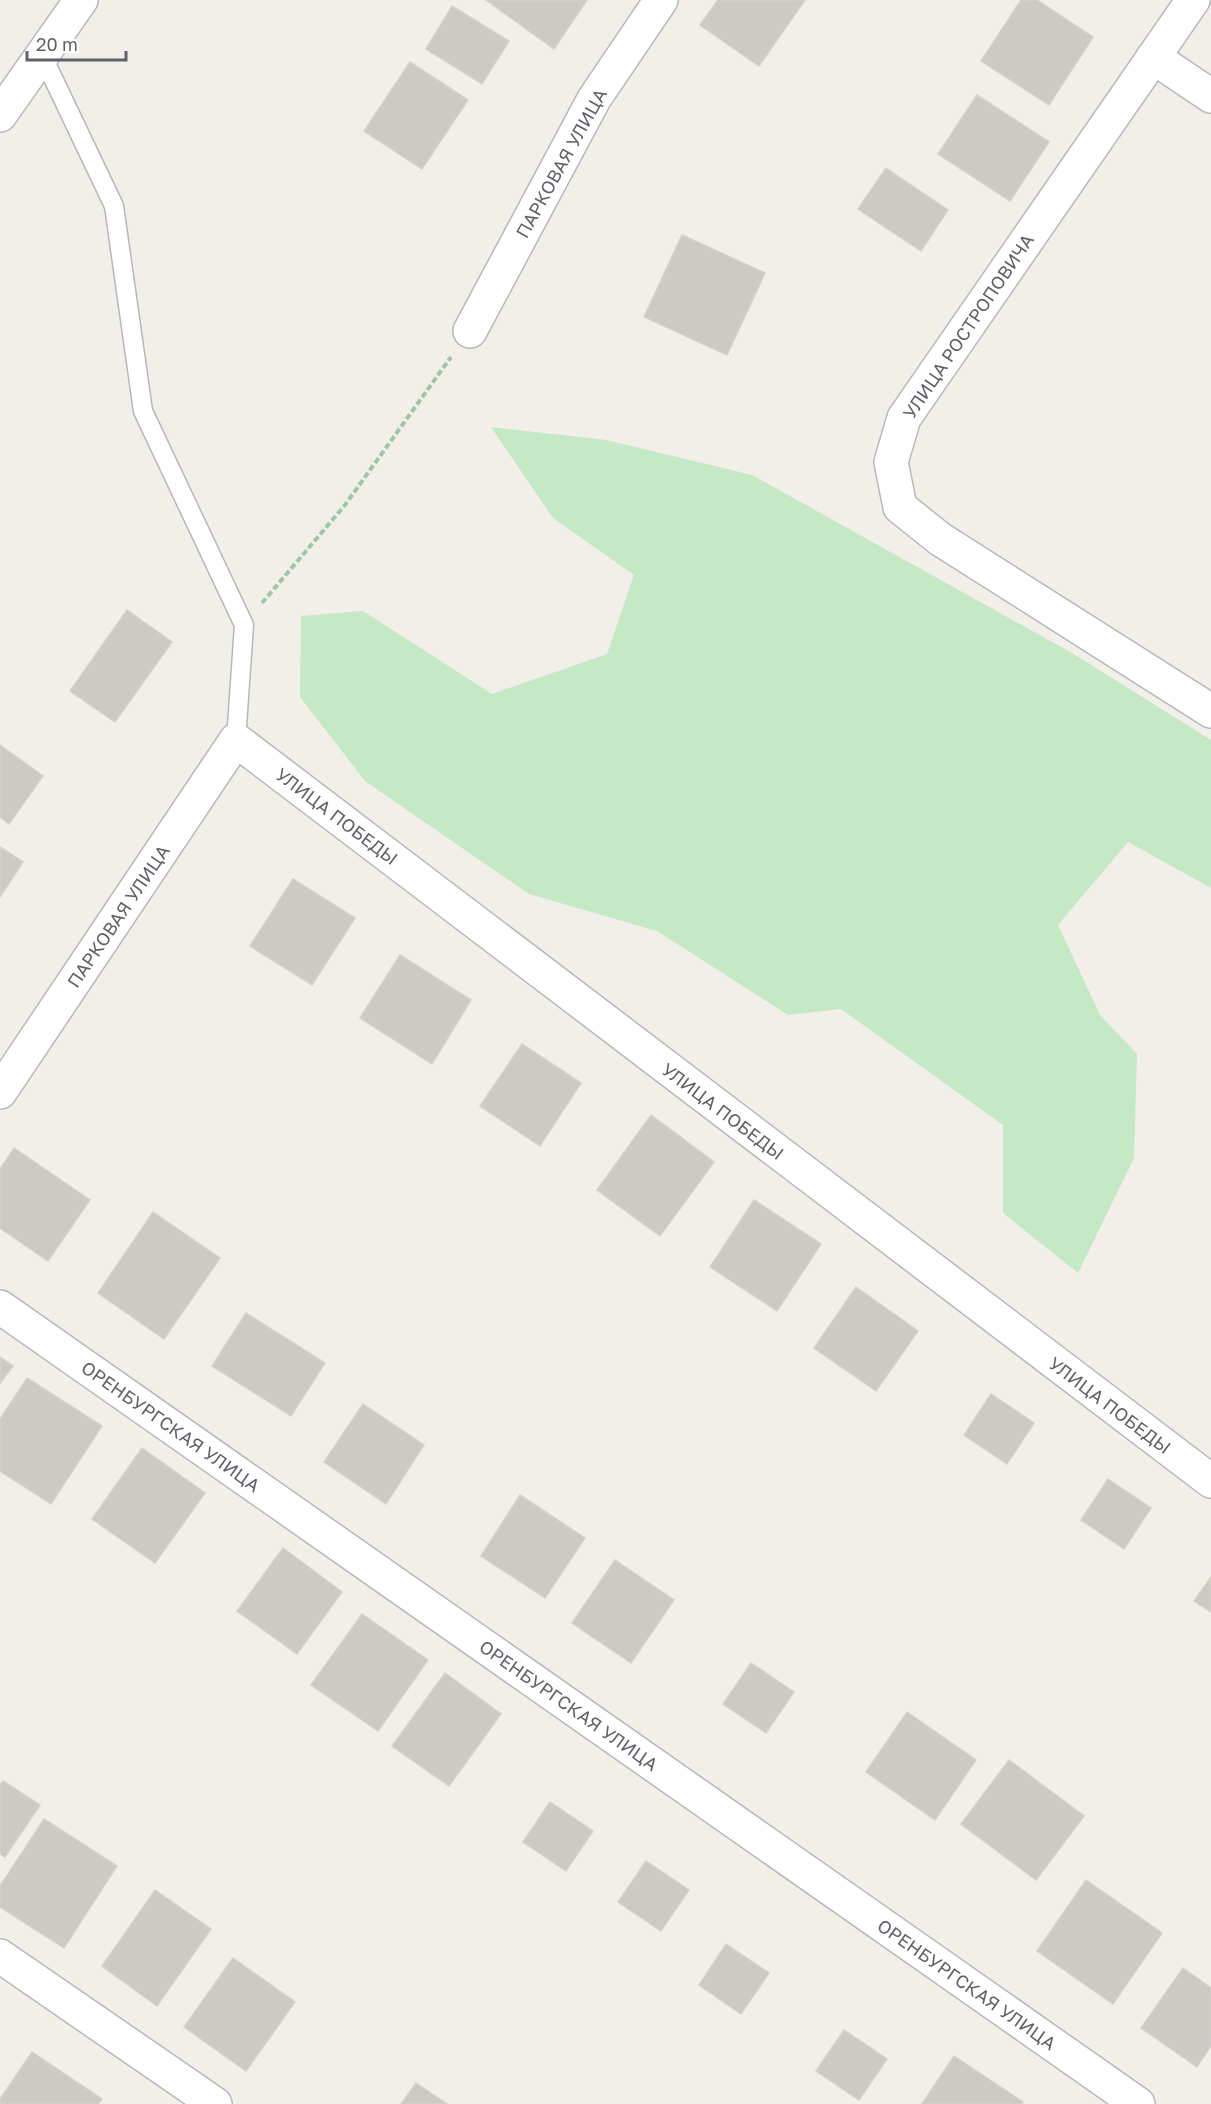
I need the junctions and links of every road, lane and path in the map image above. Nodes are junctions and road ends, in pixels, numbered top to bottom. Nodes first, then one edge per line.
1 (81, 0) edge
2 (661, 0) edge
3 (1193, 0) edge
4 (42, 56) junction
5 (1153, 57) junction
6 (1211, 96) edge
7 (0, 115) edge
8 (470, 331) joint
9 (244, 625) junction
10 (1211, 711) edge
11 (236, 740) junction
12 (0, 1092) edge
13 (0, 1307) edge
14 (1211, 1481) edge
15 (0, 1956) edge
16 (215, 2104) edge
17 (1138, 2104) edge

1 - 4 street
2 - 8 street, ПАРКОВАЯ УЛИЦА
3 - 5 street, УЛИЦА РОСТРОПОВИЧА
4 - 7 street
4 - 9 lane
5 - 6 street
5 - 10 street, УЛИЦА РОСТРОПОВИЧА
8 - 9 path
9 - 11 lane
11 - 12 street, ПАРКОВАЯ УЛИЦА
11 - 14 street, УЛИЦА ПОБЕДЫ
13 - 17 street, ОРЕНБУРГСКАЯ УЛИЦА
15 - 16 street

